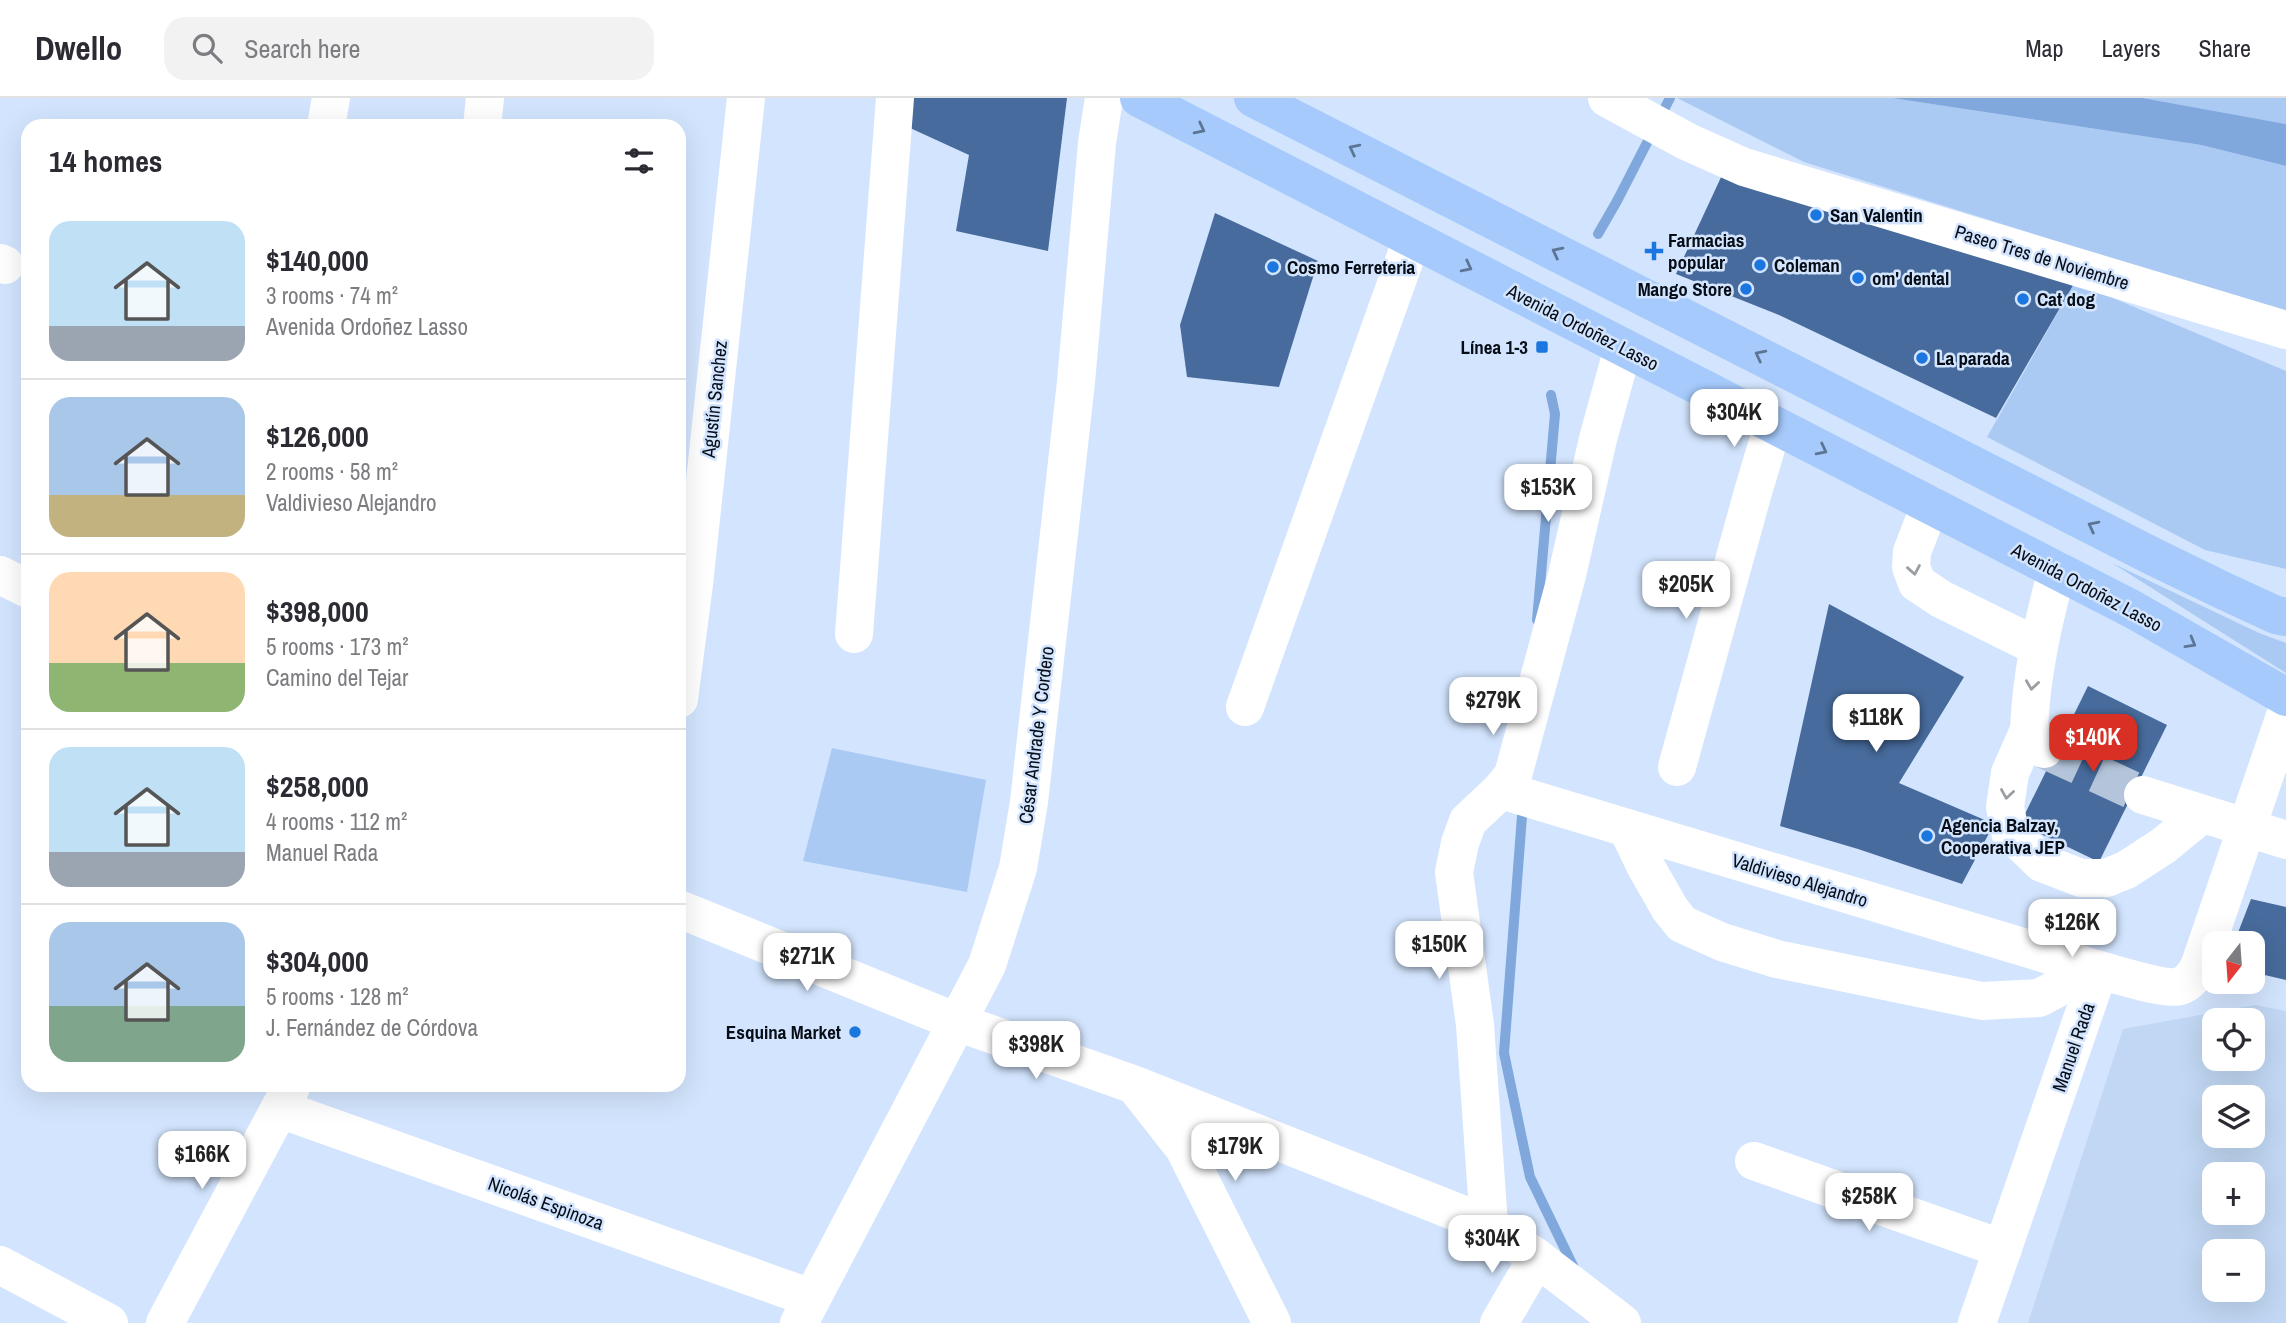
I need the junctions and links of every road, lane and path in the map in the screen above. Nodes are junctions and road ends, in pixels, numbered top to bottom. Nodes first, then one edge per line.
1 (331, 98) edge
2 (485, 98) edge
3 (746, 98) edge
4 (895, 98) edge
5 (1104, 98) edge
6 (1139, 98) edge
7 (1253, 98) edge
8 (1607, 98) edge
9 (327, 119) edge
10 (483, 119) edge
11 (1412, 239) junction
12 (2286, 330) edge
13 (1623, 348) junction
14 (1773, 425) junction
15 (1930, 505) junction
16 (2057, 570) junction
17 (0, 575) edge
18 (687, 580) edge
19 (21, 586) edge
20 (2286, 617) edge
21 (855, 634) dead end
22 (2038, 646) junction
23 (2286, 697) edge
24 (1245, 707) dead end
25 (2286, 713) edge
26 (1677, 767) dead end
27 (1519, 791) junction
28 (2143, 795) tunnel mouth
29 (2202, 814) junction
30 (2247, 827) junction
31 (1627, 828) junction
32 (2286, 840) edge
33 (686, 912) edge
34 (2090, 967) junction
35 (957, 1022) junction
36 (1135, 1085) junction
37 (286, 1097) edge
38 (1755, 1161) dead end
39 (1489, 1225) junction
40 (2003, 1249) junction
41 (1537, 1258) junction
42 (0, 1265) edge
43 (805, 1310) edge
44 (109, 1323) edge
45 (165, 1323) edge
46 (1272, 1323) edge
47 (1499, 1323) edge
48 (1622, 1323) edge
49 (1977, 1323) edge

1 - 9 street
2 - 10 street
3 - 18 street, Agustín Sanchez
4 - 21 street
5 - 35 street, César Andrade Y Cordero
6 -> 11 main road, Avenida Ordoñez Lasso
20 -> 7 main road
8 - 12 street, Paseo Tres de Noviembre
11 -> 13 main road, Avenida Ordoñez Lasso
11 - 24 street
13 - 14 main road, Avenida Ordoñez Lasso
13 - 27 street
14 -> 15 main road, Avenida Ordoñez Lasso
14 - 26 street
15 - 16 main road, Avenida Ordoñez Lasso
15 -> 22 street
16 - 22 street
16 -> 23 main road, Avenida Ordoñez Lasso
17 - 19 street
22 -> 29 street
25 - 30 street
27 - 31 street, Valdivieso Alejandro
27 - 39 street
28 - 29 street
29 - 30 street
30 - 32 street
30 - 34 street
31 - 34 street, Valdivieso Alejandro
31 - 34 street
33 - 35 street
34 - 40 street, Manuel Rada
35 - 36 street
35 - 43 street, César Andrade Y Cordero
36 - 39 street
36 - 46 street
37 - 43 street, Nicolás Espinoza
37 - 45 street
38 - 40 street
39 - 41 street
40 - 49 street, Manuel Rada
41 - 47 street
41 - 48 street
42 - 44 street

